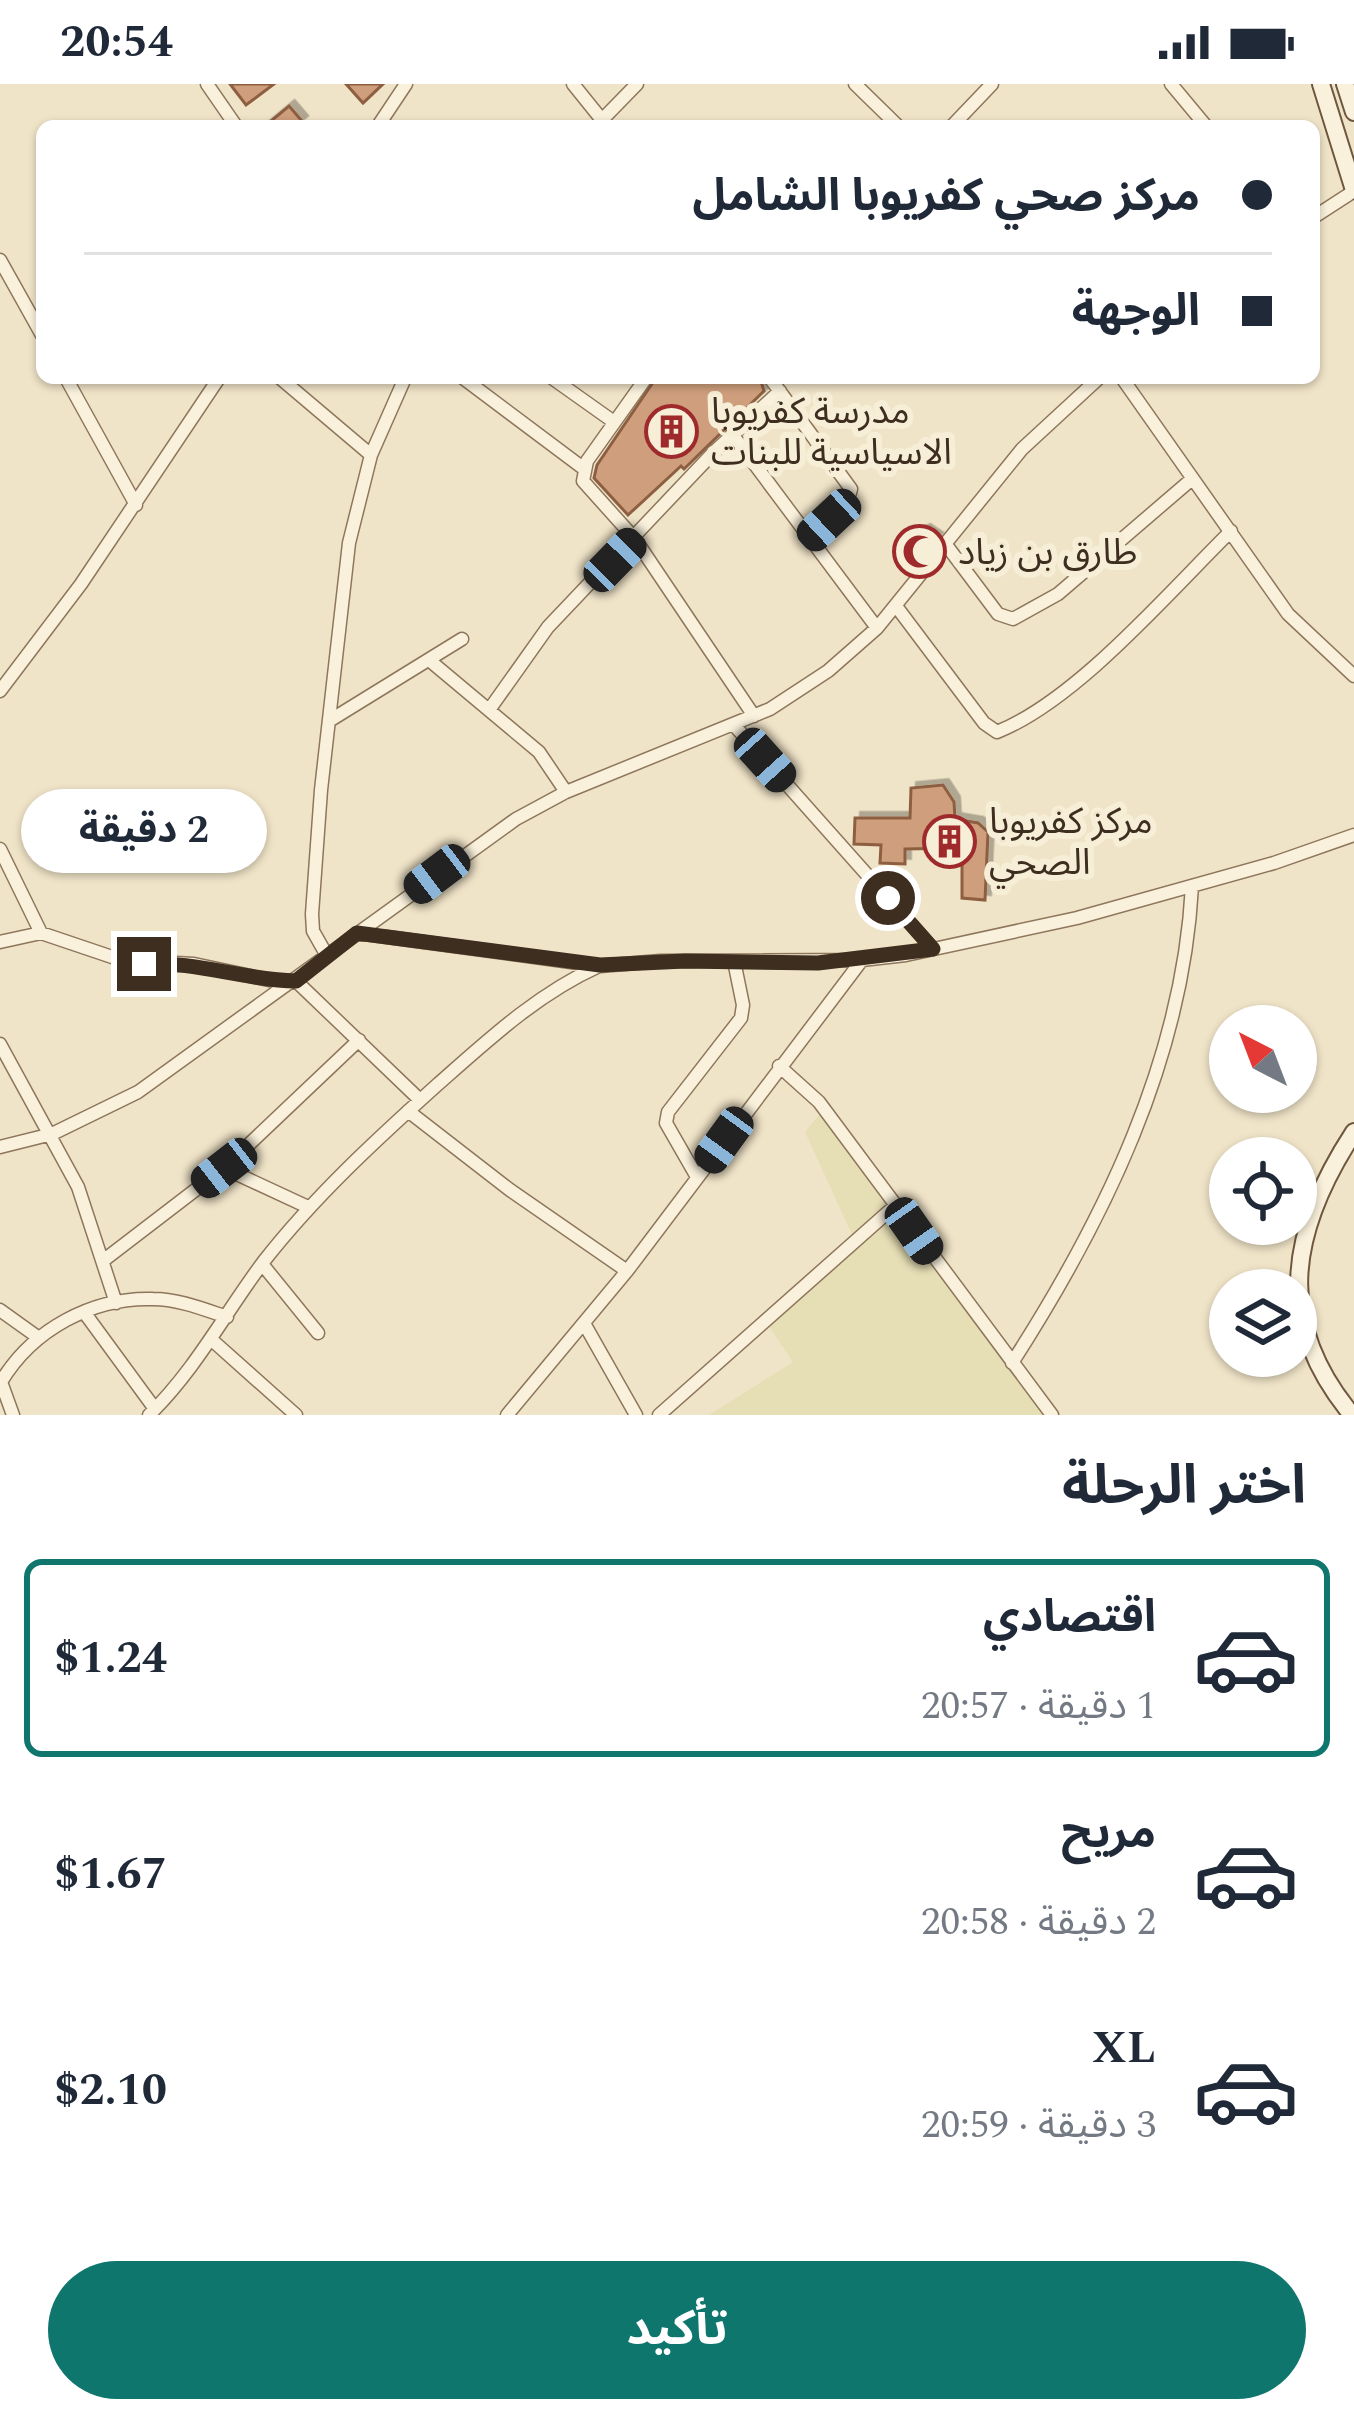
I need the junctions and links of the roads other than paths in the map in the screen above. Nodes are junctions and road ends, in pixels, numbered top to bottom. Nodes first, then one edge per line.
1 (208, 84) edge
2 (406, 84) edge
3 (573, 84) edge
4 (637, 84) edge
5 (856, 84) edge
6 (992, 84) edge
7 (1171, 84) edge
8 (1321, 84) edge
9 (1345, 84) edge
10 (1354, 112) edge
11 (232, 120) edge
12 (383, 120) edge
13 (597, 120) edge
14 (602, 120) edge
15 (892, 120) edge
16 (958, 120) edge
17 (1201, 120) edge
18 (1354, 190) edge
19 (1320, 213) edge
20 (0, 260) edge
21 (36, 324) edge
22 (69, 384) edge
23 (215, 384) edge
24 (287, 384) edge
25 (403, 384) edge
26 (471, 384) edge
27 (560, 384) edge
28 (642, 384) edge
29 (775, 384) edge
30 (1092, 384) edge
31 (1126, 384) edge
32 (780, 391) junction
33 (614, 422) junction
34 (732, 434) junction
35 (371, 455) junction
36 (583, 468) junction
37 (1192, 479) junction
38 (136, 505) junction
39 (1231, 531) junction
40 (810, 537) junction
41 (635, 538) junction
42 (946, 546) junction
43 (896, 606) junction
44 (877, 628) junction
45 (462, 639) dead end
46 (429, 660) junction
47 (1354, 676) edge
48 (0, 691) edge
49 (489, 710) junction
50 (754, 716) junction
51 (328, 722) junction
52 (734, 725) junction
53 (566, 792) junction
54 (1354, 835) edge
55 (0, 849) edge
56 (1192, 886) junction
57 (41, 933) junction
58 (357, 933) junction
59 (0, 942) edge
60 (933, 949) junction
61 (326, 954) junction
62 (862, 960) junction
63 (734, 961) junction
64 (600, 965) junction
65 (296, 981) junction
66 (358, 1040) junction
67 (0, 1044) edge
68 (779, 1066) junction
69 (421, 1100) junction
70 (408, 1112) junction
71 (1354, 1132) edge
72 (52, 1134) junction
73 (0, 1147) edge
74 (224, 1168) junction
75 (697, 1177) junction
76 (896, 1205) junction
77 (308, 1207) junction
78 (104, 1260) junction
79 (262, 1264) junction
80 (627, 1271) junction
81 (116, 1303) junction
82 (0, 1310) edge
83 (83, 1312) junction
84 (227, 1316) junction
85 (585, 1324) junction
86 (319, 1333) dead end
87 (38, 1338) junction
88 (213, 1341) junction
89 (1012, 1363) junction
90 (152, 1412) edge
91 (13, 1415) edge
92 (296, 1415) edge
93 (507, 1415) edge
94 (636, 1415) edge
95 (659, 1415) edge
96 (1052, 1415) edge
97 (1352, 1415) edge

1 - 11 street
2 - 12 street
3 - 13 street
4 - 14 street
5 - 15 street
6 - 16 street
7 - 17 street
8 - 18 main road
9 - 10 main road
18 - 19 street
20 - 21 street
22 - 38 street
23 - 38 street
24 - 35 street
25 - 35 street
26 - 36 street
27 - 33 street
28 - 33 street
29 - 32 street
30 - 42 street
31 - 37 street
32 - 34 street
32 - 40 street
33 - 36 street
34 - 40 street
34 - 41 street
35 - 51 street
36 - 41 street
37 - 39 street
37 - 42 street
38 - 48 street
39 - 43 street
39 - 47 street
40 - 44 street
41 - 49 street
41 - 50 street
42 - 43 street
43 - 44 street
44 - 50 street
45 - 46 street
46 - 49 street
46 - 51 street
49 - 53 street
50 - 52 street
51 - 61 street
52 - 53 street
52 - 60 street
53 - 58 street
54 - 56 street
55 - 57 street
56 - 60 street
56 - 89 street
57 - 59 street
57 - 65 street
58 - 61 street
58 - 64 street
60 - 62 street
61 - 65 street
62 - 63 street
62 - 68 street
63 - 64 street
63 - 75 street
64 - 69 street
65 - 66 street
65 - 72 street
66 - 69 street
66 - 74 street
67 - 72 street
68 - 75 street
68 - 76 street
69 - 70 street
70 - 77 street
70 - 80 street
71 - 97 main road
72 - 73 street
72 - 78 street
74 - 77 street
74 - 78 street
75 - 80 street
76 - 89 street
76 - 95 street
77 - 79 street
78 - 81 street
79 - 84 street
79 - 86 street
80 - 85 street
81 - 83 street
81 - 84 street
82 - 87 street
83 - 87 street
83 - 90 street
84 - 88 street
85 - 93 street
85 - 94 street
87 - 91 street
88 - 90 street
88 - 92 street
89 - 96 street

